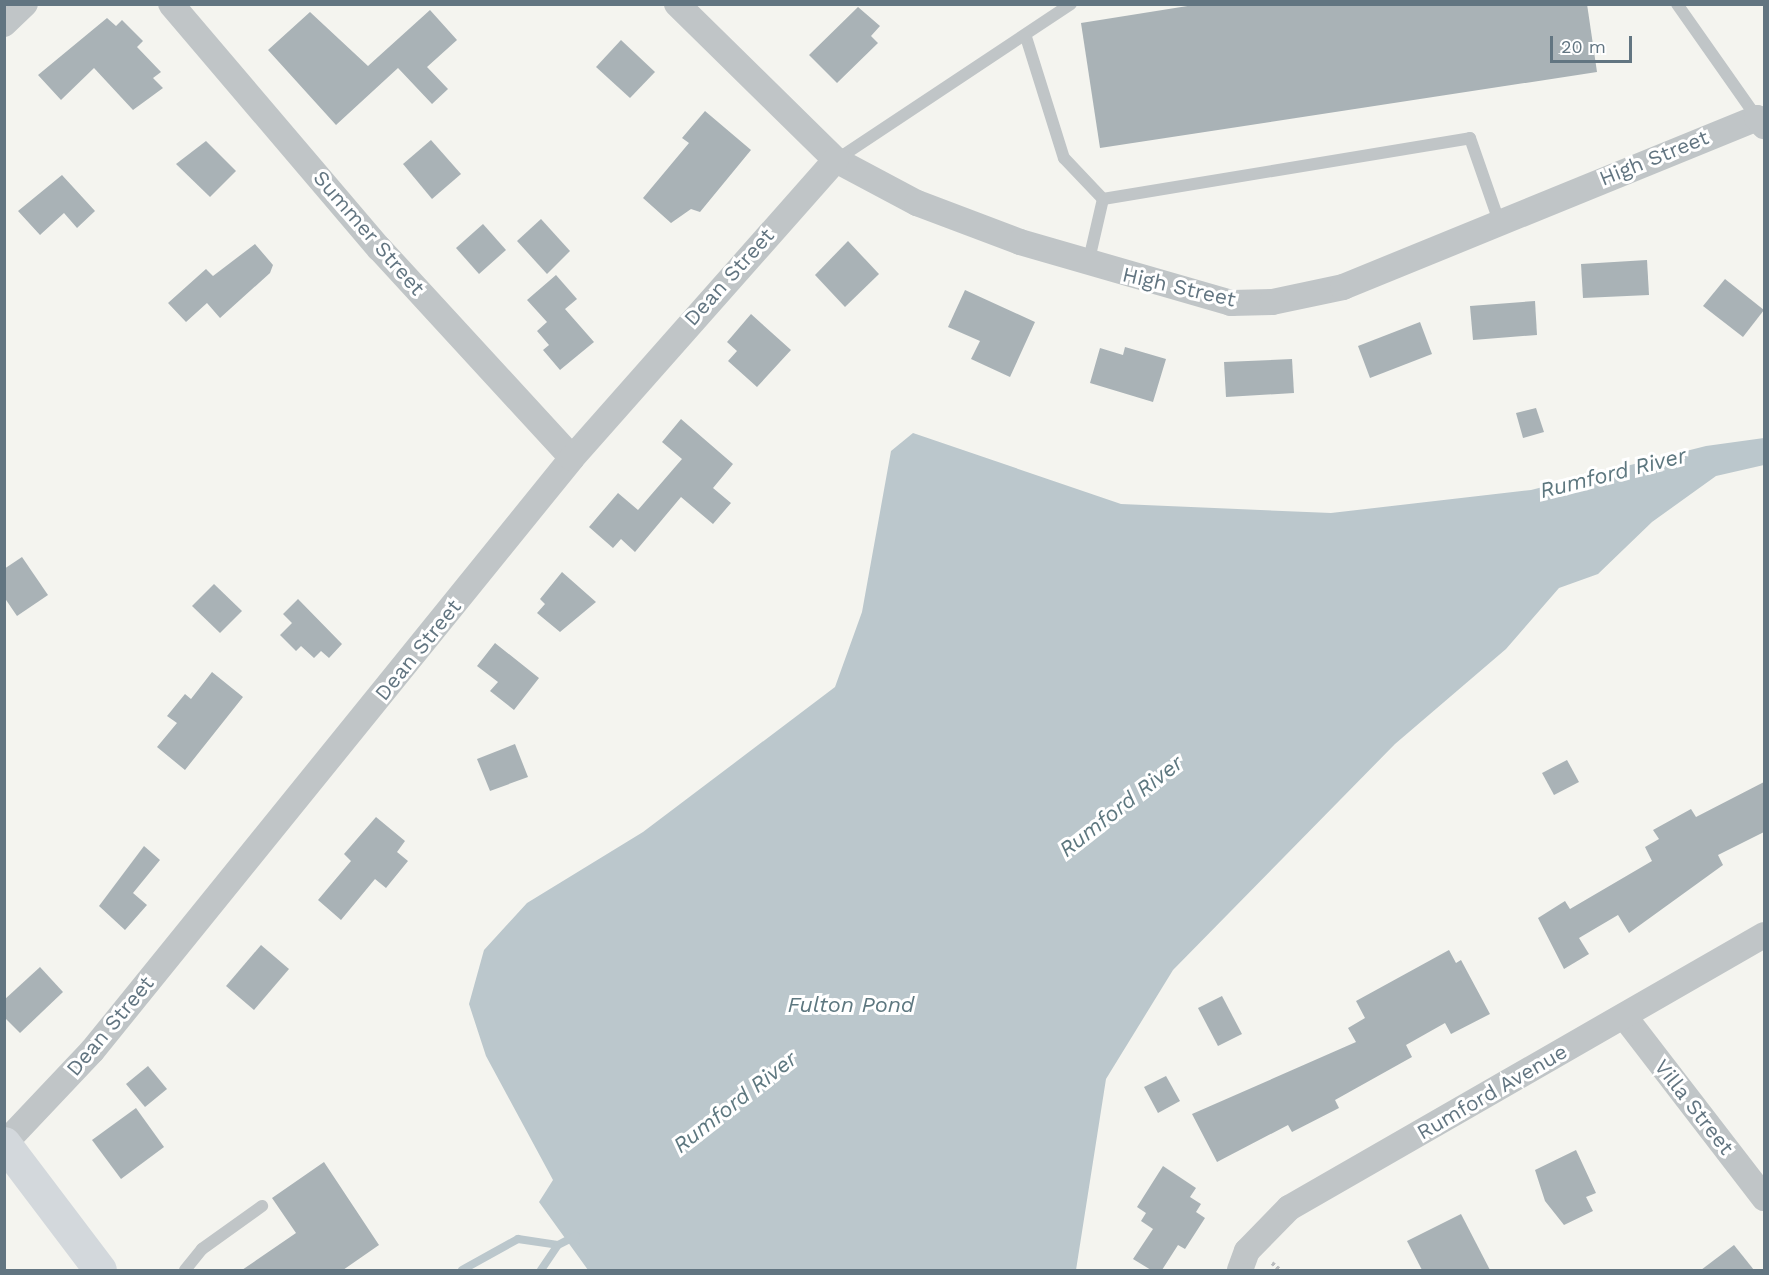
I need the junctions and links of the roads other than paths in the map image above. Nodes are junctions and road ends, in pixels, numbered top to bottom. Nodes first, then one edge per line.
1 (24, 4) edge
2 (171, 4) edge
3 (677, 4) edge
4 (1677, 4) edge
5 (1066, 7) edge
6 (4, 24) edge
7 (1026, 37) junction
8 (1762, 119) edge
9 (836, 160) junction
10 (1103, 199) junction
11 (1500, 224) junction
12 (1088, 264) junction
13 (572, 458) junction
14 (1764, 935) edge
15 (1624, 1016) junction
16 (5, 1143) edge
17 (1764, 1198) edge
18 (262, 1206) dead end
19 (100, 1270) edge
20 (185, 1270) edge
21 (1240, 1270) edge

1 - 6 street
2 - 13 street, Summer Street
3 - 9 street, High Street
4 - 8 lane
5 - 7 lane
7 - 9 lane
7 - 10 lane
8 - 11 street, High Street
9 - 12 street, High Street
9 - 13 street, Dean Street
10 - 11 lane
10 - 12 lane
11 - 12 street, High Street
13 - 16 street, Dean Street
14 - 15 street, Rumford Avenue
15 - 17 street, Villa Street
15 - 21 street, Rumford Avenue
16 - 19 main road
18 - 20 lane

